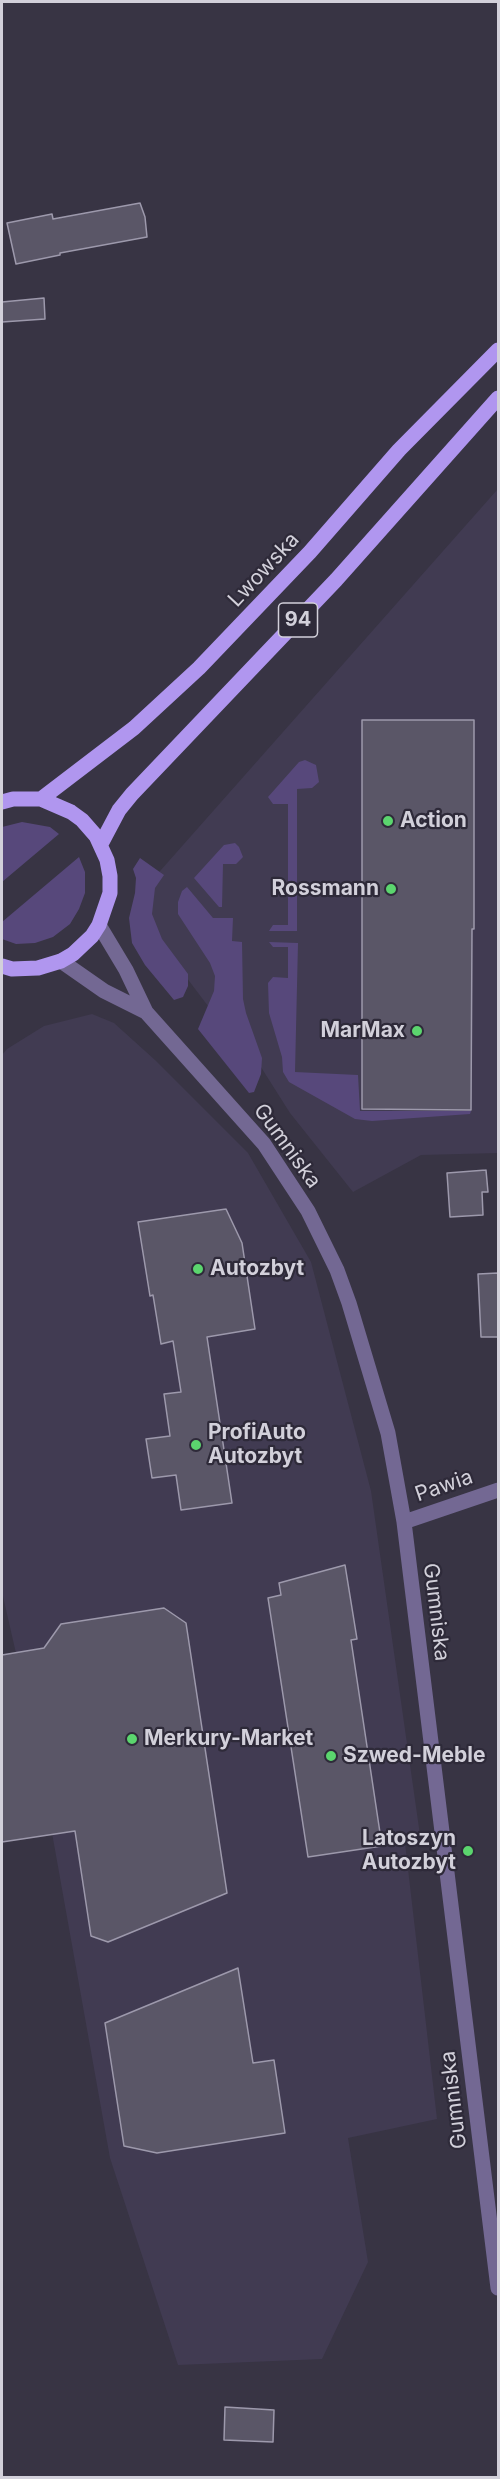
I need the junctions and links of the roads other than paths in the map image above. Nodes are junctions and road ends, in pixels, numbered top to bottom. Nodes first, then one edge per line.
1 (498, 350) edge
2 (498, 398) edge
3 (41, 799) junction
4 (2, 802) edge
5 (101, 844) junction
6 (99, 925) junction
7 (61, 961) junction
8 (5, 970) edge
9 (146, 1012) junction
10 (498, 1490) edge
11 (404, 1522) junction
12 (498, 2288) edge

1 - 3 main road, Lwowska / 94
2 - 5 main road, 94
3 - 4 main road
3 - 5 main road
5 - 6 main road
6 - 7 main road
6 - 9 street
7 - 8 main road
7 - 9 street
9 - 11 street, Gumniska
10 - 11 street, Pawia
11 - 12 street, Gumniska

